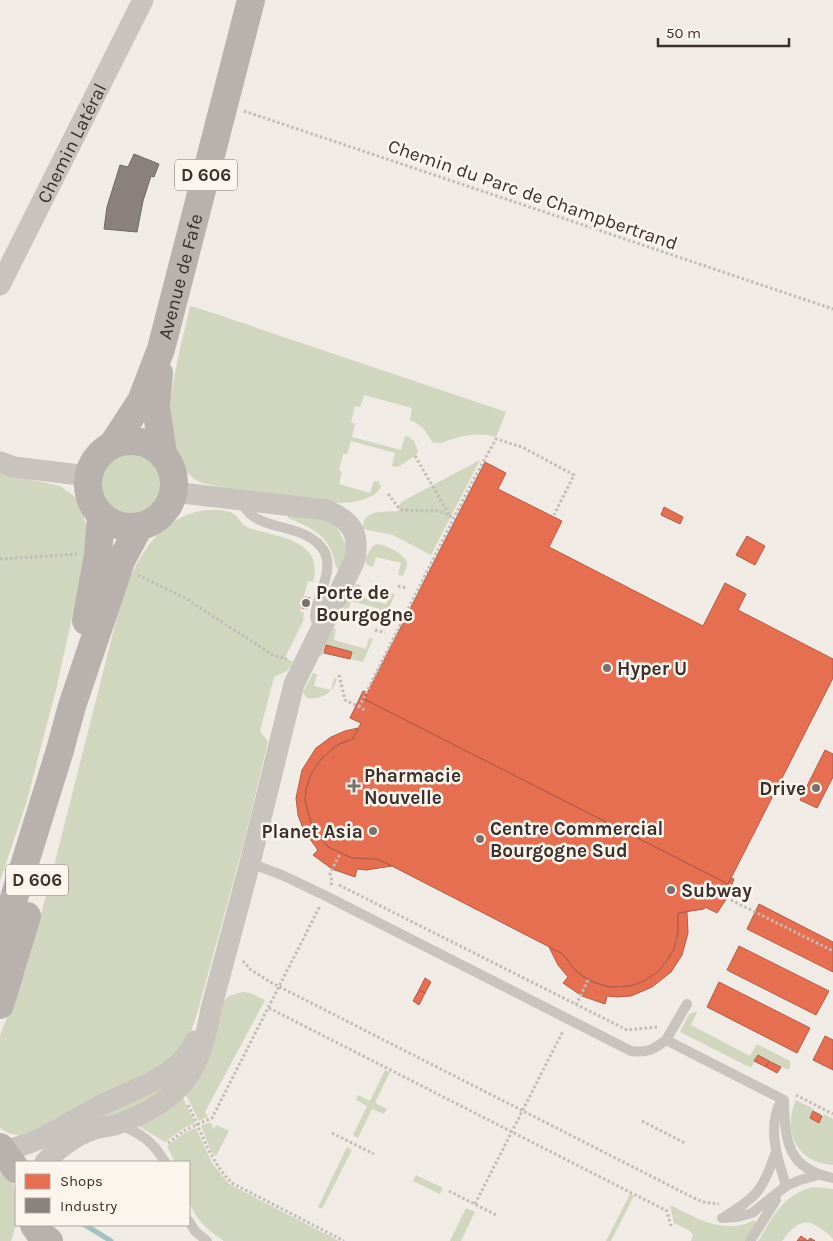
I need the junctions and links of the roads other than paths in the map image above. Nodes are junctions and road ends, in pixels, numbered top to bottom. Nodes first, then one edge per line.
1 (143, 0) edge
2 (251, 0) edge
3 (0, 285) edge
4 (161, 349) junction
5 (113, 444) junction
6 (163, 454) junction
7 (0, 462) edge
8 (88, 476) junction
9 (173, 492) junction
10 (242, 500) junction
11 (101, 516) junction
12 (139, 526) junction
13 (109, 558) junction
14 (321, 631) junction
15 (60, 750) junction
16 (250, 863) junction
17 (19, 880) junction
18 (0, 918) edge
19 (0, 943) edge
20 (688, 1004) dead end
21 (0, 1005) edge
22 (211, 1009) junction
23 (668, 1036) junction
24 (784, 1100) junction
25 (117, 1124) junction
26 (776, 1152) junction
27 (7, 1155) edge
28 (46, 1161) edge
29 (164, 1161) edge
30 (818, 1175) junction
31 (833, 1178) edge
32 (784, 1187) junction
33 (190, 1224) edge
34 (26, 1226) edge
35 (35, 1226) edge
36 (22, 1241) edge
37 (49, 1241) edge
38 (207, 1241) edge
39 (750, 1241) edge

1 - 3 street, Chemin Latéral
2 - 4 main road, Avenue de Fafe / D 606
4 - 5 main road, Avenue de Fafe / D 606
4 - 6 main road, Avenue de Fafe / D 606
5 - 6 main road
5 - 8 main road
6 - 9 main road
7 - 8 street
8 - 11 main road
9 - 10 street
9 - 12 main road
10 - 14 lane
10 - 14 street
11 - 12 main road
11 - 13 main road, D 606
12 - 13 main road, D 606
13 - 15 main road, D 606
14 - 16 street
15 - 17 main road, D 606
15 - 21 main road, D 606
16 - 22 street
16 - 23 lane
17 - 18 main road, D 606
17 - 19 main road, D 606
20 - 23 lane
22 - 25 street
22 - 27 street
23 - 24 lane
24 - 26 lane
24 - 30 lane
25 - 28 street
25 - 29 lane
26 - 32 lane
26 - 32 lane
30 - 31 lane
30 - 32 lane
32 - 39 lane
33 - 38 lane
34 - 36 main road
35 - 37 main road

